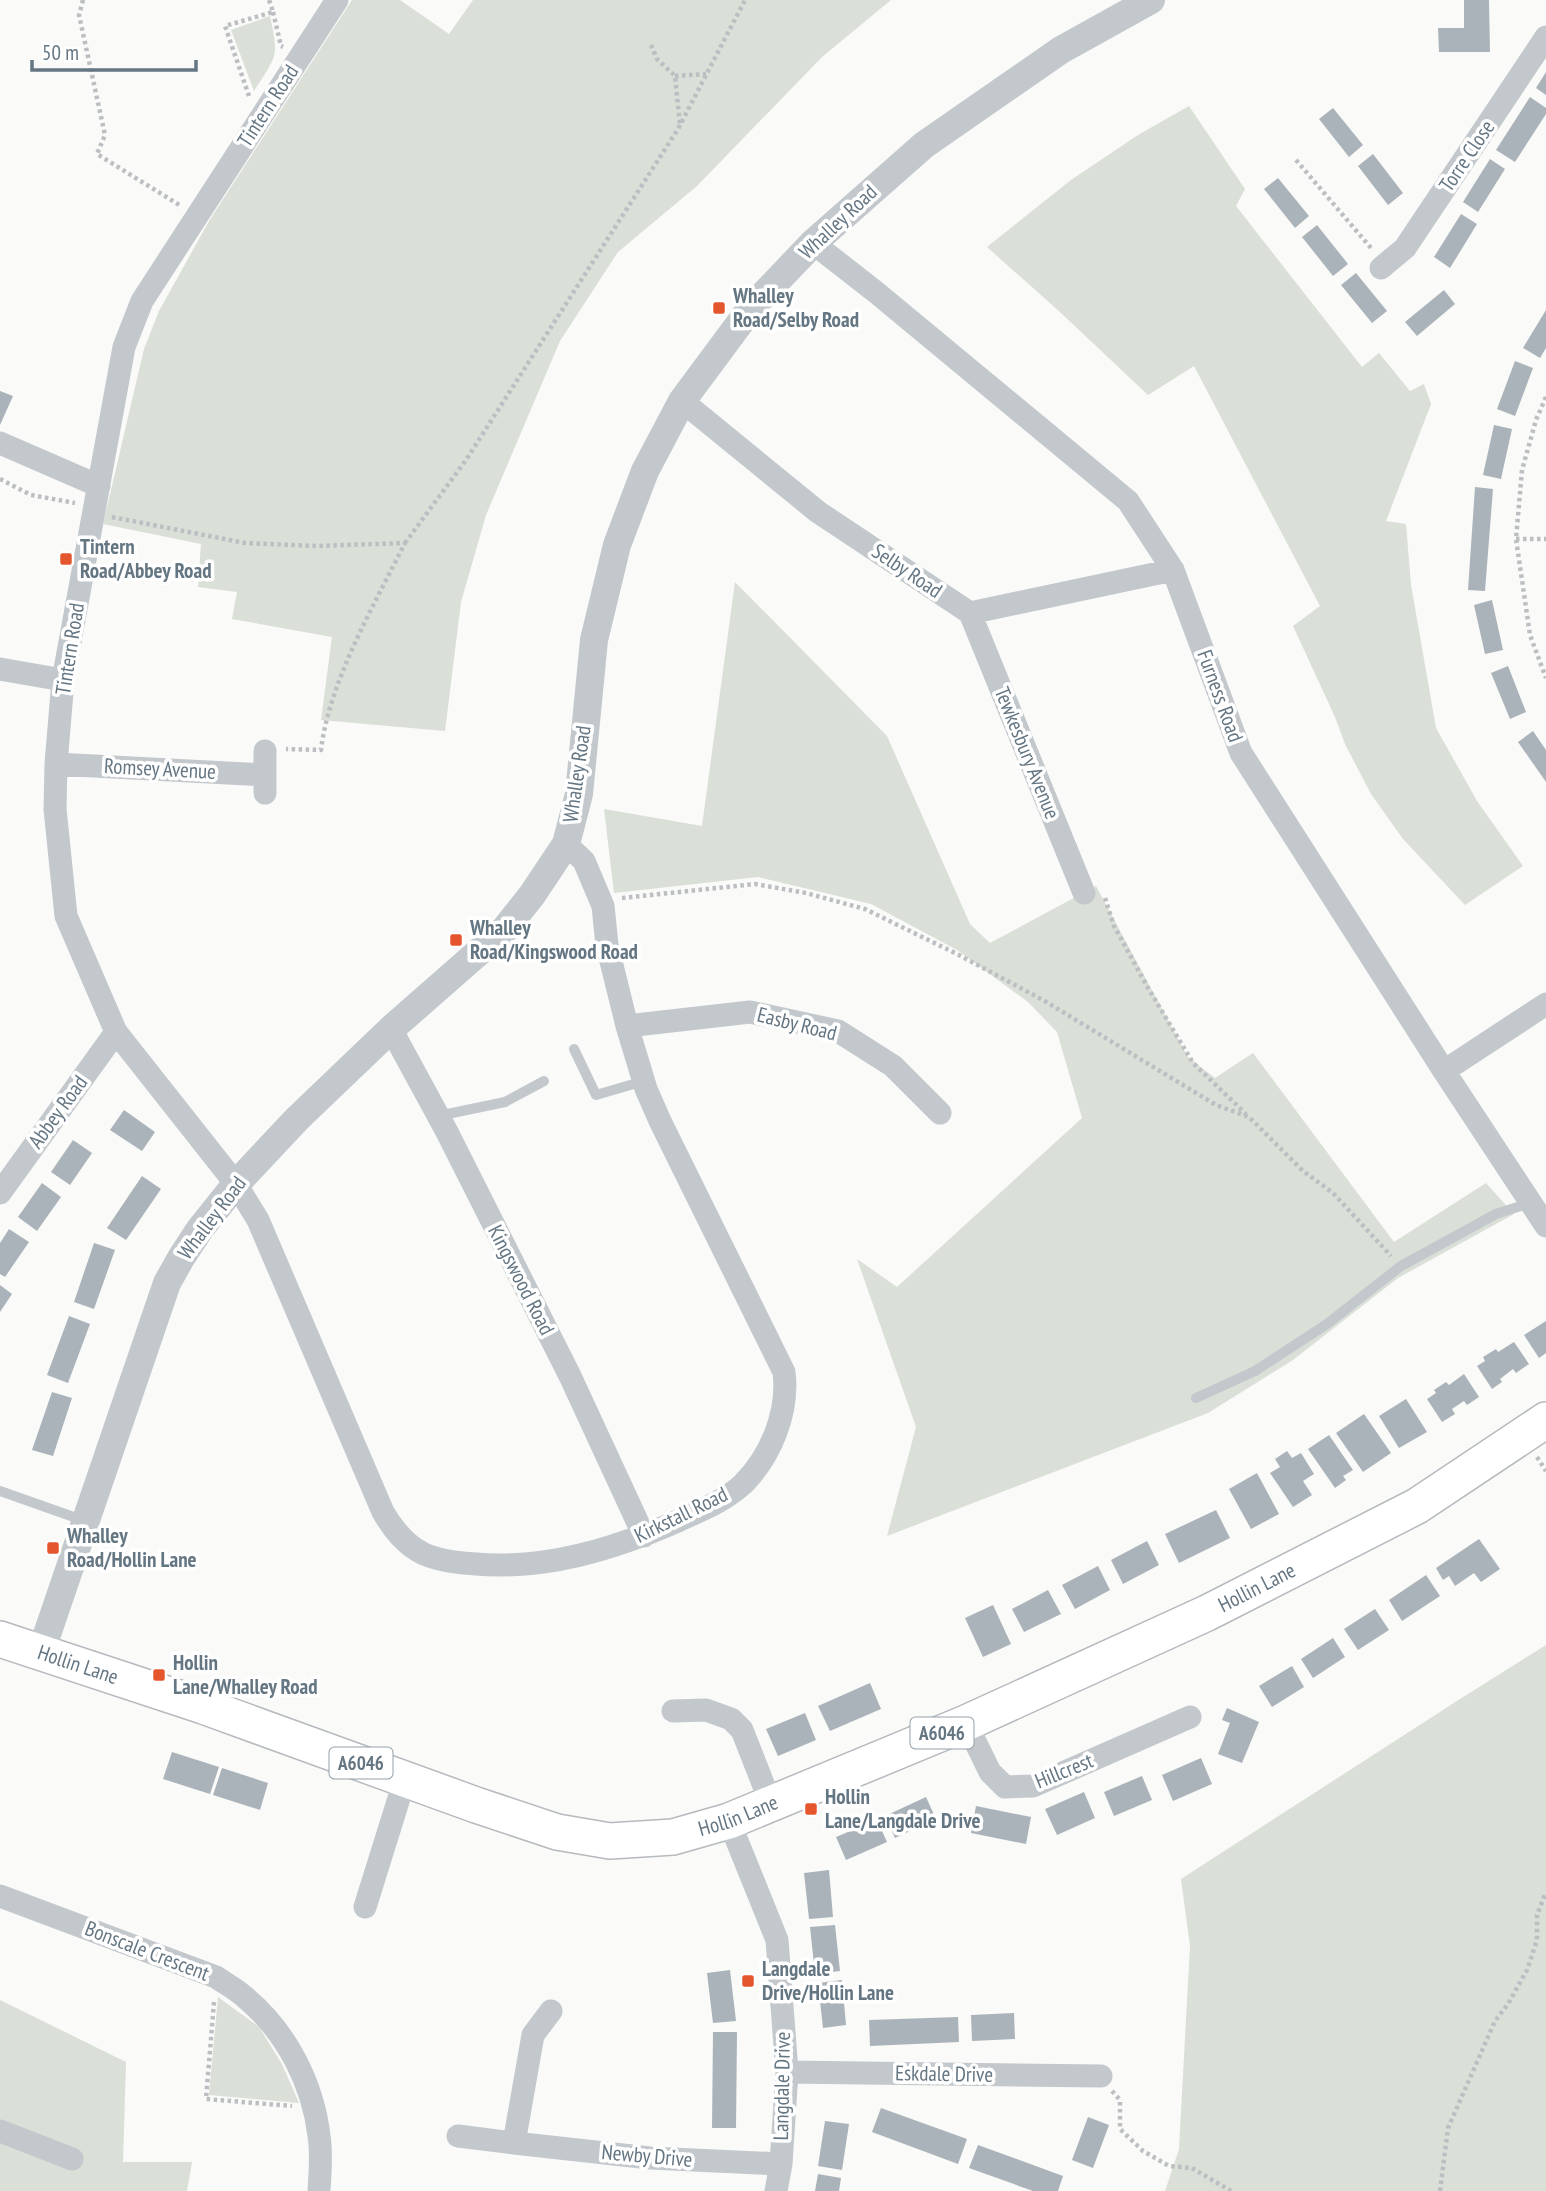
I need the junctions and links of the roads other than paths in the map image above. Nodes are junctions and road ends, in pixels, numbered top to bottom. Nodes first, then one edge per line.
1 (337, 0) edge
2 (1151, 0) edge
3 (1546, 37) edge
4 (813, 243) junction
5 (1383, 267) road end
6 (682, 401) junction
7 (0, 443) edge
8 (96, 502) junction
9 (1172, 570) junction
10 (970, 613) junction
11 (0, 669) edge
12 (63, 680) junction
13 (265, 751) road end
14 (56, 764) junction
15 (566, 844) junction
16 (1083, 893) road end
17 (1546, 1004) edge
18 (627, 1026) junction
19 (391, 1029) junction
20 (116, 1032) junction
21 (574, 1049) dead end
22 (1444, 1071) junction
23 (544, 1081) dead end
24 (644, 1081) junction
25 (940, 1113) dead end
26 (438, 1116) junction
27 (236, 1184) junction
28 (0, 1192) edge
29 (1530, 1203) junction
30 (1546, 1226) edge
31 (1196, 1398) dead end
32 (1546, 1420) edge
33 (0, 1491) edge
34 (85, 1521) junction
35 (644, 1536) junction
36 (0, 1639) edge
37 (41, 1652) junction
38 (673, 1711) dead end
39 (1190, 1717) dead end
40 (966, 1723) junction
41 (405, 1779) junction
42 (771, 1804) junction
43 (729, 1821) junction
44 (0, 1896) edge
45 (365, 1907) dead end
46 (551, 2011) dead end
47 (787, 2072) junction
48 (1101, 2076) road end
49 (0, 2131) edge
50 (458, 2136) dead end
51 (514, 2143) junction
52 (72, 2159) dead end
53 (780, 2164) junction
54 (319, 2191) edge
55 (776, 2191) edge

1 - 8 street, Tintern Road
2 - 4 street, Whalley Road
3 - 5 street, Torre Close
4 - 6 street, Whalley Road
4 - 9 street, Furness Road
6 - 10 street, Selby Road
6 - 15 street, Whalley Road
7 - 8 street
8 - 12 street, Tintern Road
9 - 10 street
9 - 22 street, Furness Road
10 - 16 street, Tewkesbury Avenue
11 - 12 street
12 - 14 street, Tintern Road
13 - 14 street, Romsey Avenue
14 - 20 street, Tintern Road
15 - 18 street, Kirkstall Road
15 - 19 street, Whalley Road
17 - 22 street
18 - 24 street, Kirkstall Road
18 - 25 street, Easby Road
19 - 26 street, Kingswood Road
19 - 27 street, Whalley Road
20 - 27 street, Tintern Road
20 - 28 street, Abbey Road
21 - 24 lane
22 - 29 street, Furness Road
23 - 26 lane
24 - 35 street, Kirkstall Road
26 - 35 street, Kingswood Road
27 - 34 street, Whalley Road
27 - 35 street, Kirkstall Road
29 - 30 street, Furness Road
29 - 31 lane
32 - 40 main road, Hollin Lane / A6046
33 - 34 lane
34 - 37 street, Whalley Road
36 - 37 main road, Hollin Lane / A6046
37 - 41 main road, Hollin Lane / A6046
38 - 42 street
39 - 40 street, Hillcrest
40 - 42 main road, Hollin Lane / A6046
41 - 43 main road, Hollin Lane / A6046
41 - 45 street
42 - 43 main road, Hollin Lane / A6046
43 - 47 street, Langdale Drive
44 - 54 street, Bonscale Crescent
46 - 51 street
47 - 48 street, Eskdale Drive
47 - 53 street, Langdale Drive
49 - 52 street
50 - 51 street, Newby Drive
51 - 53 street, Newby Drive
53 - 55 street, Langdale Drive

